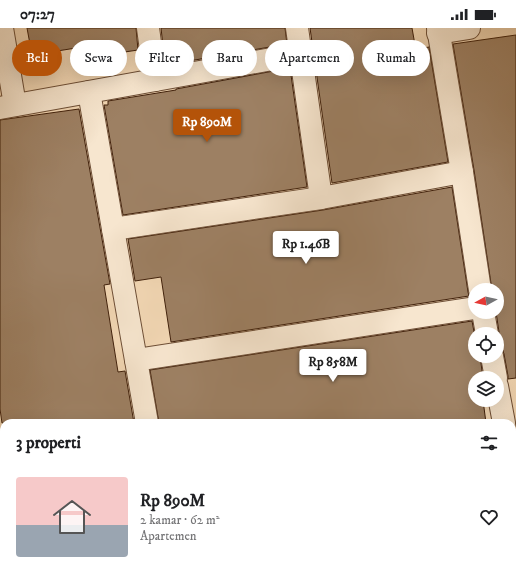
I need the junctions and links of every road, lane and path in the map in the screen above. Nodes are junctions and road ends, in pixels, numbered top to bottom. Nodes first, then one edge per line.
1 (2, 28) edge
2 (148, 28) edge
3 (297, 28) edge
4 (469, 28) edge
5 (438, 31) edge
6 (298, 40) edge
7 (265, 60) edge
8 (303, 76) edge
9 (155, 80) junction
10 (89, 92) junction
11 (7, 106) edge
12 (462, 172) junction
13 (321, 198) junction
14 (113, 229) junction
15 (479, 283) edge
16 (468, 309) edge
17 (136, 360) junction
18 (501, 407) edge
19 (146, 419) edge
20 (503, 419) edge

1 - 11 street
2 - 9 street
3 - 6 street
4 - 5 street
5 - 12 street
7 - 9 street
8 - 13 street
9 - 10 street
10 - 11 street
10 - 14 street
12 - 13 street
12 - 15 street
13 - 14 street
14 - 17 street
16 - 17 street
17 - 19 street
18 - 20 street

